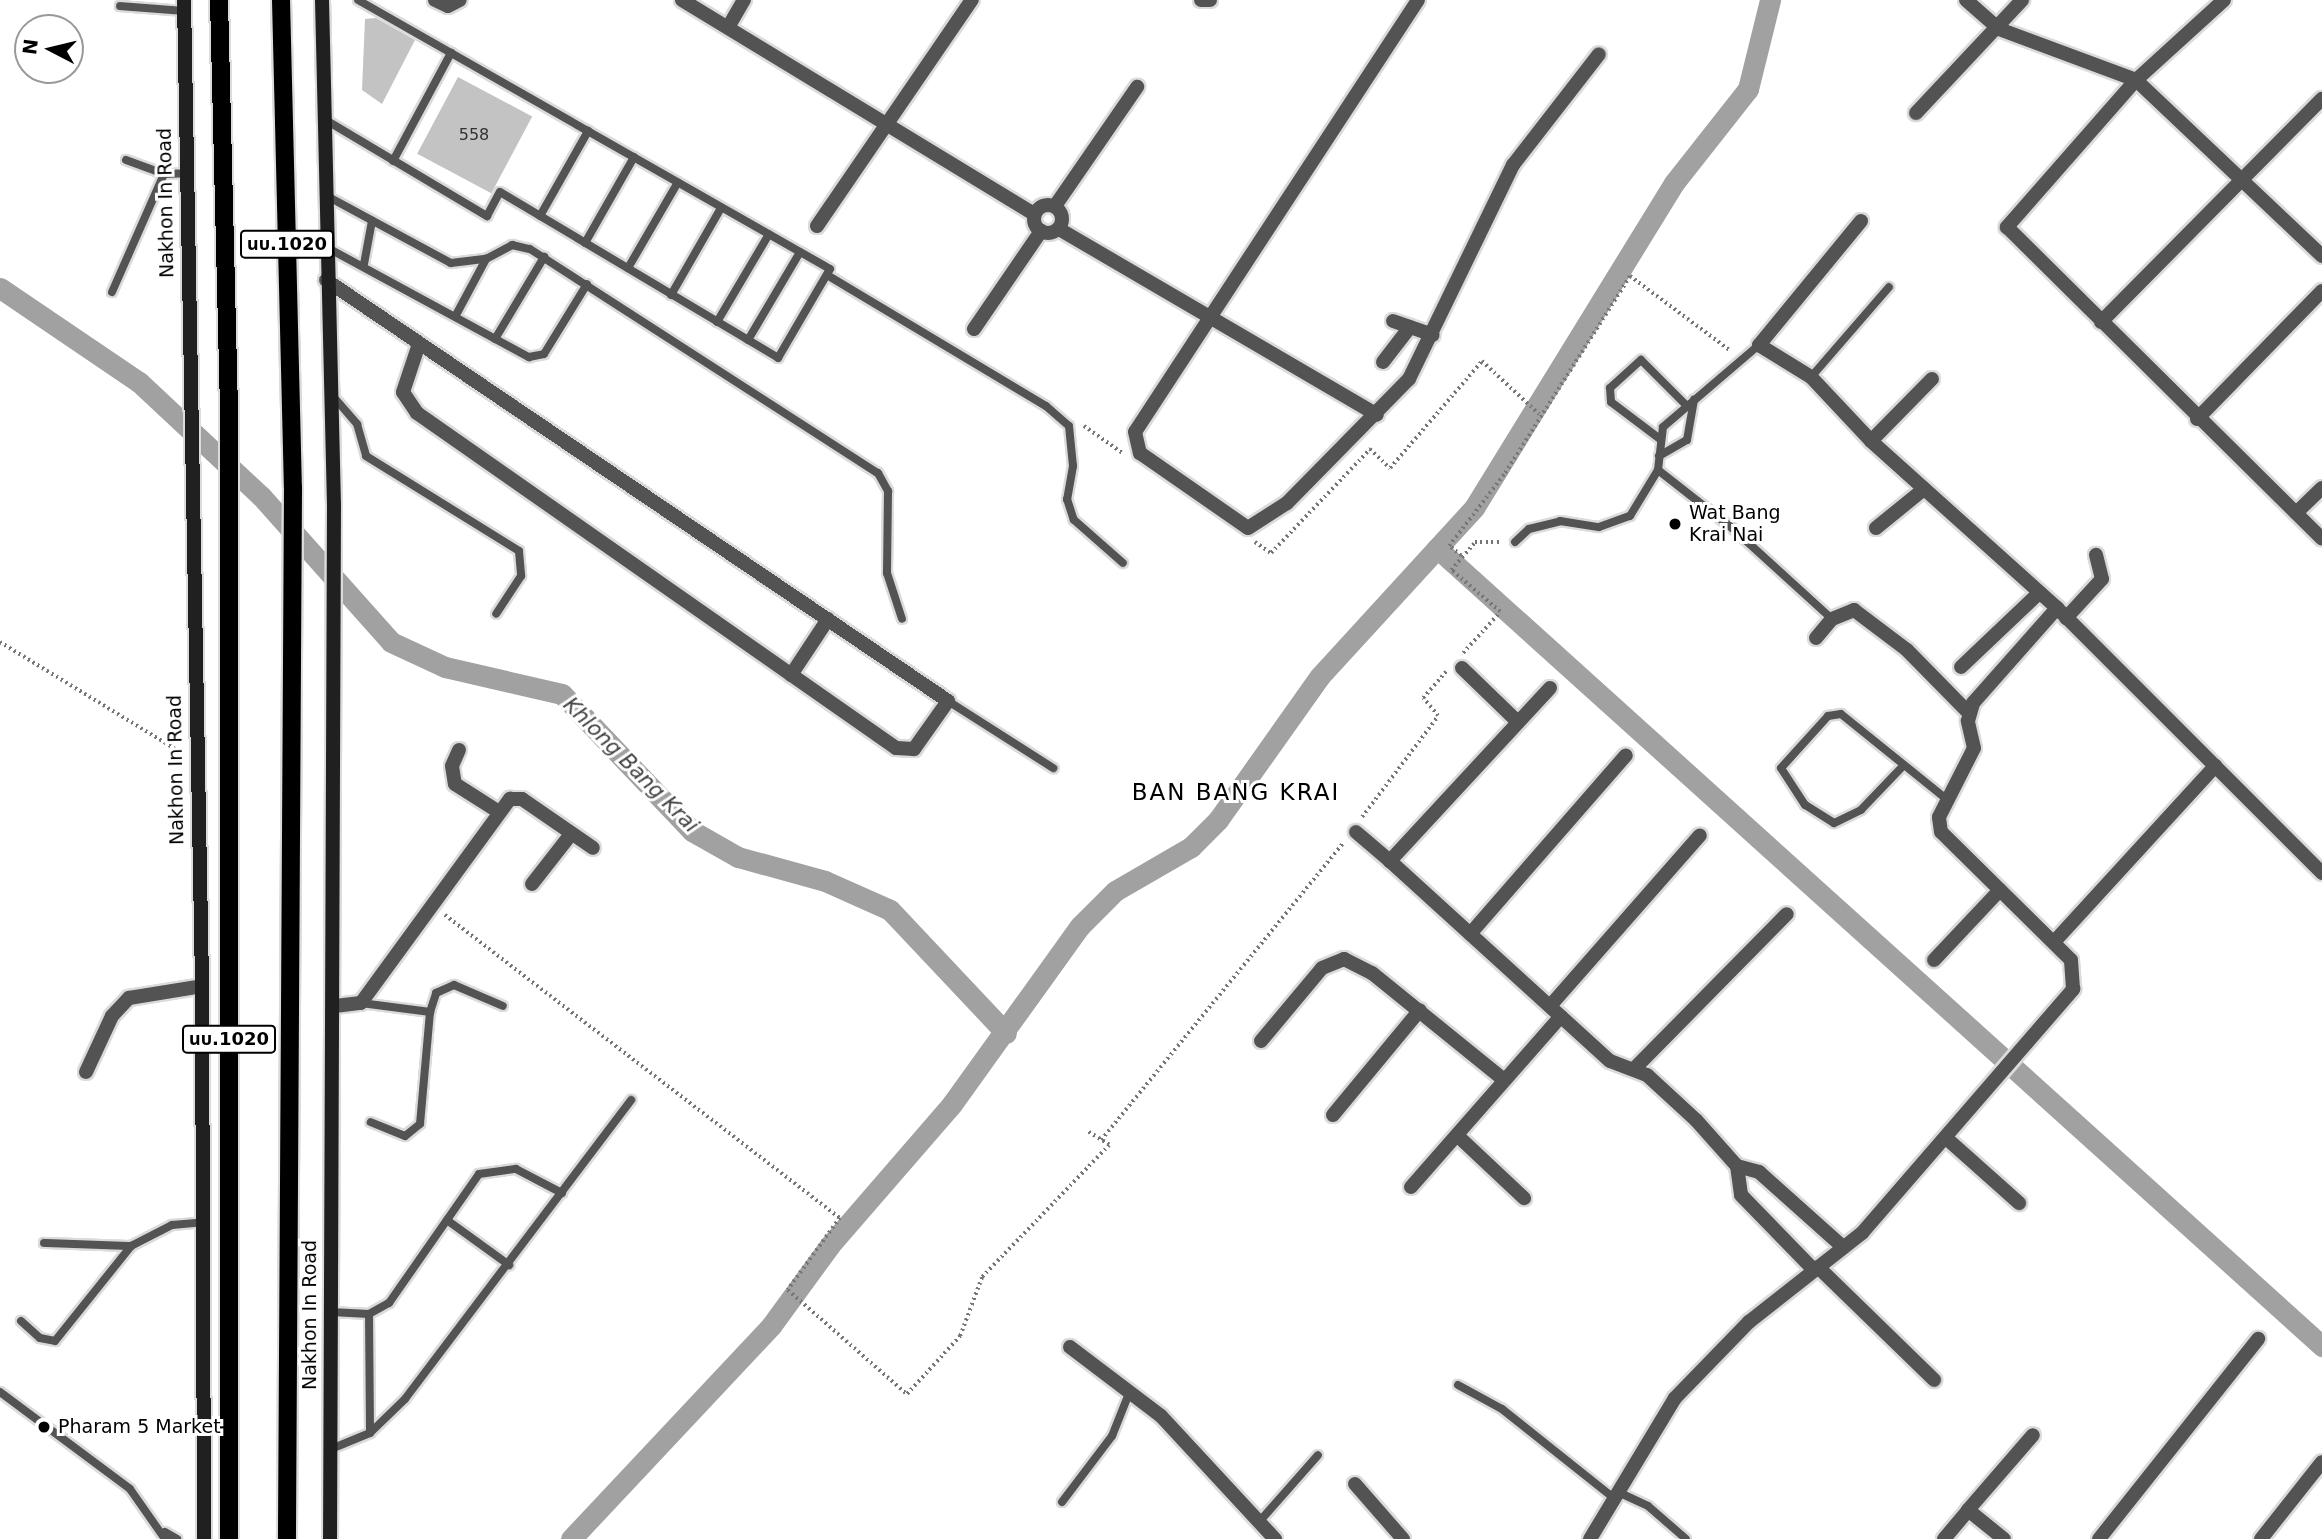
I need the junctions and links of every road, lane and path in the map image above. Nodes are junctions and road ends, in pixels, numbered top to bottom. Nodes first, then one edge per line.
1 (219, 0) edge
2 (281, 0) edge
3 (322, 0) edge
4 (358, 0) edge
5 (435, 0) edge
6 (460, 0) edge
7 (682, 0) edge
8 (744, 0) edge
9 (972, 0) edge
10 (1201, 0) edge
11 (1210, 0) edge
12 (1418, 0) edge
13 (1966, 0) edge
14 (2022, 0) edge
15 (2224, 0) edge
16 (184, 5) edge
17 (120, 6) dead end
18 (730, 24) junction
19 (1998, 29) junction
20 (451, 53) junction
21 (1599, 54) dead end
22 (2136, 80) junction
23 (1137, 87) dead end
24 (2322, 99) edge
25 (1916, 113) dead end
26 (323, 119) junction
27 (887, 124) junction
28 (588, 131) junction
29 (634, 157) junction
30 (126, 160) dead end
31 (393, 161) junction
32 (187, 173) junction
33 (164, 174) junction
34 (2243, 178) junction
35 (677, 182) junction
36 (325, 195) junction
37 (1055, 206) junction
38 (721, 208) junction
39 (1034, 215) junction
40 (540, 216) junction
41 (372, 220) junction
42 (1861, 221) dead end
43 (817, 226) dead end
44 (1059, 229) junction
45 (1041, 231) junction
46 (769, 234) junction
47 (585, 243) junction
48 (326, 247) junction
49 (800, 252) junction
50 (2322, 256) edge
51 (544, 257) junction
52 (486, 259) junction
53 (365, 264) junction
54 (628, 268) junction
55 (827, 275) junction
56 (326, 280) junction
57 (587, 284) junction
58 (1889, 287) dead end
59 (2322, 291) edge
60 (111, 292) dead end
61 (671, 295) junction
62 (456, 315) junction
63 (1208, 315) junction
64 (1393, 321) dead end
65 (717, 322) junction
66 (2101, 322) junction
67 (1410, 327) junction
68 (974, 329) dead end
69 (1433, 335) junction
70 (495, 339) junction
71 (748, 340) junction
72 (419, 344) junction
73 (1759, 345) junction
74 (1744, 360) junction
75 (1383, 362) dead end
76 (1811, 377) junction
77 (1932, 379) dead end
78 (330, 393) junction
79 (1691, 403) junction
80 (1528, 405) dead end
81 (1539, 414) junction
82 (1377, 415) junction
83 (2197, 419) junction
84 (1660, 439) junction
85 (1871, 441) junction
86 (1659, 456) junction
87 (1658, 470) junction
88 (2322, 488) edge
89 (1924, 489) junction
90 (2296, 513) junction
91 (1876, 528) dead end
92 (2322, 539) edge
93 (1515, 542) joint
94 (2096, 555) dead end
95 (1461, 558) junction
96 (1123, 563) dead end
97 (2039, 593) junction
98 (2061, 613) junction
99 (496, 614) dead end
100 (828, 619) junction
101 (902, 619) dead end
102 (1832, 619) junction
103 (1816, 638) dead end
104 (0, 642) edge
105 (1456, 665) junction
106 (1961, 667) dead end
107 (791, 675) junction
108 (1550, 688) dead end
109 (948, 701) junction
110 (1968, 712) junction
111 (1518, 722) junction
112 (459, 751) dead end
113 (1626, 755) dead end
114 (196, 762) junction
115 (1903, 766) junction
116 (2215, 766) junction
117 (1053, 768) dead end
118 (1945, 798) junction
119 (499, 812) junction
120 (1354, 830) junction
121 (572, 834) junction
122 (1700, 835) dead end
123 (593, 848) dead end
124 (1390, 861) junction
125 (2322, 873) edge
126 (532, 884) dead end
127 (2000, 890) junction
128 (432, 906) junction
129 (1787, 914) dead end
130 (1470, 934) junction
131 (2054, 942) junction
132 (1934, 960) dead end
133 (202, 986) junction
134 (361, 1003) junction
135 (335, 1006) junction
136 (503, 1006) dead end
137 (1420, 1010) junction
138 (1555, 1011) junction
139 (430, 1012) junction
140 (1261, 1041) dead end
141 (1635, 1068) junction
142 (86, 1072) dead end
143 (1504, 1080) junction
144 (631, 1100) dead end
145 (1333, 1115) dead end
146 (371, 1122) dead end
147 (1088, 1132) dead end
148 (1460, 1138) junction
149 (1946, 1138) junction
150 (1101, 1140) junction
151 (1737, 1166) junction
152 (1411, 1187) dead end
153 (562, 1193) junction
154 (1524, 1198) dead end
155 (2019, 1203) dead end
156 (447, 1220) junction
157 (205, 1222) junction
158 (44, 1242) dead end
159 (131, 1247) junction
160 (1843, 1247) junction
161 (509, 1265) junction
162 (1816, 1269) junction
163 (331, 1312) junction
164 (369, 1314) junction
165 (21, 1321) dead end
166 (2258, 1339) dead end
167 (1070, 1348) dead end
168 (1934, 1380) dead end
169 (1458, 1385) dead end
170 (0, 1392) edge
171 (1128, 1396) junction
172 (370, 1433) junction
173 (2033, 1435) dead end
174 (331, 1449) junction
175 (1318, 1455) dead end
176 (2322, 1462) edge
177 (1355, 1484) dead end
178 (1616, 1495) junction
179 (1062, 1502) dead end
180 (1968, 1510) junction
181 (1259, 1522) junction
182 (165, 1536) edge
183 (177, 1539) edge
184 (204, 1539) edge
185 (229, 1539) edge
186 (287, 1539) edge
187 (330, 1539) edge
188 (1275, 1539) edge
189 (1402, 1539) edge
190 (1590, 1539) edge
191 (1686, 1539) edge
192 (1944, 1539) edge
193 (2004, 1539) edge
194 (2099, 1539) edge
195 (2261, 1539) edge

1 - 185 main road, นบ.1020
2 - 186 main road, Nakhon In Road / นบ.1020
3 - 26 main road, Nakhon In Road / นบ.1020
4 - 20 lane
5 - 6 street
7 - 18 street
8 - 18 street
9 - 27 street
10 - 11 street
12 - 63 street
13 - 19 street
14 - 19 street
15 - 22 street
16 - 17 lane
16 - 32 main road, Nakhon In Road / นบ.1020
18 - 27 street
19 - 22 street
19 - 25 street
20 - 28 lane
20 - 31 lane
21 - 69 street
22 - 34 street
22 - 66 street
23 - 37 street
24 - 34 street
26 - 31 lane
26 - 36 main road, Nakhon In Road / นบ.1020
27 - 39 street
27 - 43 street
28 - 29 lane
28 - 40 lane
29 - 35 lane
29 - 47 lane
30 - 33 lane
31 - 40 lane
32 - 33 lane
32 - 114 main road, Nakhon In Road / นบ.1020
33 - 60 lane
34 - 50 street
34 - 66 street
35 - 38 lane
35 - 54 lane
36 - 41 lane
36 - 48 main road, Nakhon In Road / นบ.1020
37 - 39 street
37 - 44 street
38 - 46 lane
38 - 61 lane
39 - 45 street
40 - 47 lane
41 - 52 lane
41 - 53 lane
42 - 73 street
44 - 45 street
44 - 63 street
45 - 68 street
46 - 49 lane
46 - 65 lane
47 - 54 lane
48 - 53 lane
48 - 56 main road, Nakhon In Road / นบ.1020
49 - 55 lane
49 - 71 lane
51 - 52 lane
51 - 57 lane
51 - 70 lane
52 - 62 lane
53 - 62 lane
54 - 61 lane
55 - 71 lane
55 - 96 lane
56 - 72 street
56 - 78 main road, Nakhon In Road / นบ.1020
57 - 70 lane
57 - 101 lane
58 - 76 lane
59 - 83 street
61 - 65 lane
62 - 70 lane
63 - 82 street
63 - 82 street
64 - 67 street
65 - 71 lane
66 - 83 street
67 - 69 street
67 - 75 street
69 - 82 street
72 - 100 street
72 - 107 street
73 - 74 lane
73 - 76 street
74 - 79 lane
74 - 81 path
76 - 85 street
77 - 85 street
78 - 99 lane
78 - 135 main road, Nakhon In Road / นบ.1020
79 - 84 lane
79 - 84 lane
79 - 86 lane
80 - 81 path
81 - 95 path
83 - 90 street
84 - 86 lane
85 - 89 street
86 - 87 lane
87 - 93 lane
87 - 102 lane
88 - 90 street
89 - 91 street
89 - 97 street
90 - 92 street
93 - 95 path
94 - 98 street
95 - 105 path
97 - 98 street
97 - 106 street
98 - 110 street
98 - 116 street
100 - 107 street
100 - 109 street
102 - 103 street
102 - 110 street
104 - 114 path
105 - 111 street
105 - 120 path
107 - 109 street
108 - 111 street
109 - 117 lane
110 - 118 street
111 - 124 street
112 - 119 street
113 - 130 street
114 - 133 main road, Nakhon In Road / นบ.1020
115 - 115 lane
115 - 118 lane
116 - 125 street
116 - 131 street
118 - 127 street
119 - 121 street
119 - 128 street
120 - 124 street
120 - 150 path
121 - 123 street
121 - 126 street
122 - 138 street
124 - 130 street
127 - 131 street
127 - 132 street
128 - 134 street
128 - 150 path
129 - 141 street
130 - 138 street
131 - 149 street
133 - 142 street
133 - 157 main road, Nakhon In Road / นบ.1020
134 - 135 street
134 - 139 lane
135 - 163 main road, Nakhon In Road / นบ.1020
136 - 139 lane
137 - 140 street
137 - 143 street
137 - 145 street
138 - 141 street
138 - 143 street
139 - 146 lane
141 - 151 street
143 - 148 street
144 - 153 lane
147 - 150 path
148 - 152 street
148 - 154 street
149 - 155 street
149 - 160 street
151 - 160 street
151 - 162 street
153 - 156 lane
153 - 161 lane
156 - 161 lane
156 - 164 lane
157 - 159 lane
157 - 184 main road, Nakhon In Road / นบ.1020
158 - 159 lane
159 - 165 lane
160 - 162 street
161 - 172 lane
162 - 168 street
162 - 178 street
163 - 164 lane
163 - 174 main road, Nakhon In Road / นบ.1020
164 - 172 lane
166 - 194 street
167 - 171 street
169 - 178 lane
170 - 182 lane
171 - 179 lane
171 - 181 street
172 - 174 lane
173 - 180 street
174 - 187 main road, Nakhon In Road / นบ.1020
175 - 181 lane
176 - 195 street
177 - 189 street
178 - 190 street
178 - 191 lane
180 - 192 street
180 - 193 street
181 - 188 street
182 - 183 lane

